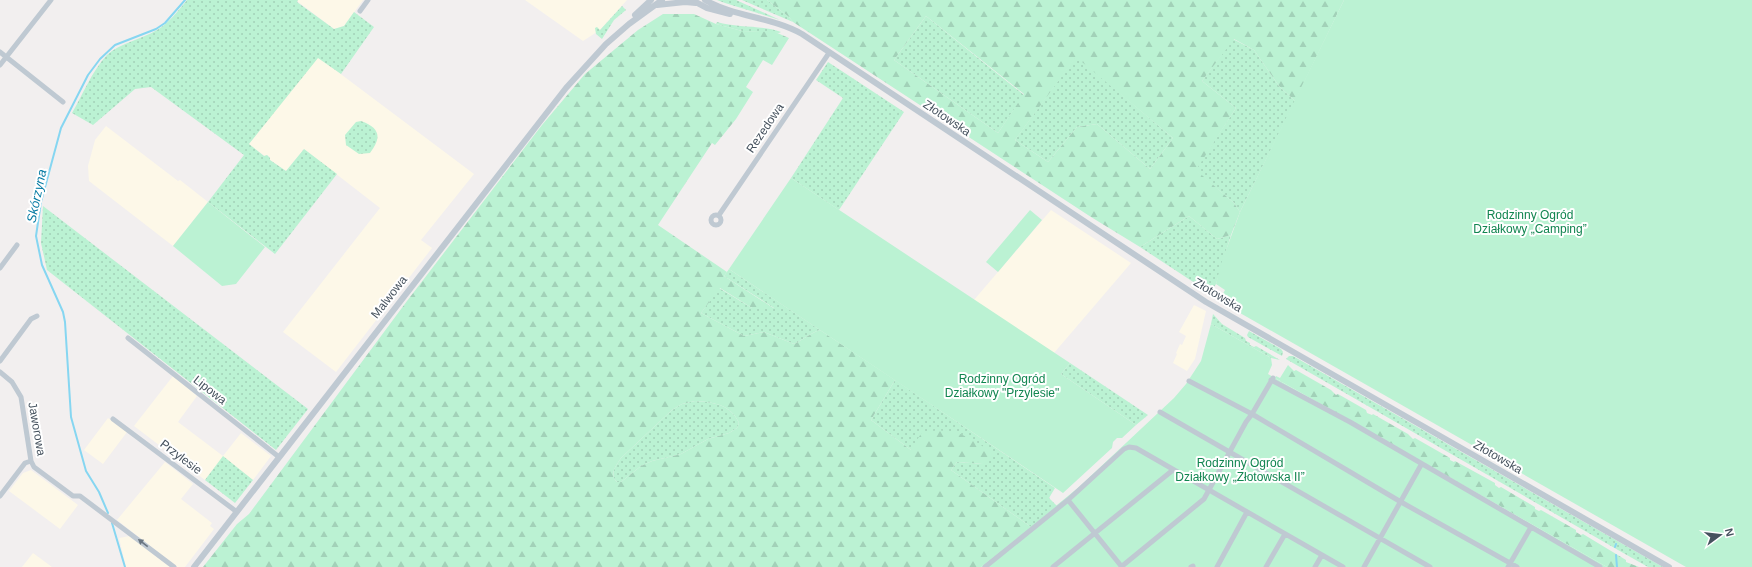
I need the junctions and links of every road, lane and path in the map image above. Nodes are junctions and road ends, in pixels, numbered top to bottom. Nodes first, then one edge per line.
1 (51, 0) edge
2 (368, 0) edge
3 (662, 0) edge
4 (705, 0) edge
5 (653, 2) edge
6 (695, 2) edge
7 (360, 11) dead end
8 (769, 21) junction
9 (0, 52) edge
10 (829, 52) junction
11 (6, 57) junction
12 (0, 65) edge
13 (63, 102) dead end
14 (718, 215) dead end
15 (17, 244) dead end
16 (0, 268) edge
17 (37, 316) dead end
18 (128, 338) dead end
19 (0, 361) edge
20 (0, 372) edge
21 (1189, 380) dead end
22 (1160, 412) dead end
23 (1252, 414) junction
24 (114, 418) dead end
25 (1230, 452) junction
26 (279, 457) junction
27 (31, 461) junction
28 (1421, 465) junction
29 (1173, 470) junction
30 (1208, 490) junction
31 (0, 496) edge
32 (1068, 500) junction
33 (1400, 502) junction
34 (237, 512) junction
35 (1247, 512) junction
36 (1531, 527) junction
37 (1094, 533) junction
38 (1285, 534) junction
39 (1380, 538) junction
40 (1322, 555) junction
41 (1509, 565) edge
42 (174, 567) edge
43 (194, 567) edge
44 (985, 567) edge
45 (1052, 567) edge
46 (1121, 567) edge
47 (1217, 567) edge
48 (1266, 567) edge
49 (1315, 567) edge
50 (1343, 567) edge
51 (1364, 567) edge
52 (1430, 567) edge
53 (1516, 567) edge
54 (1600, 567) edge
55 (1669, 567) edge

1 - 11 street
2 - 7 street
3 - 5 street, Malwowa
4 - 8 street, Złotowska
5 - 6 street
5 - 26 street, Malwowa
6 - 8 street, Złotowska
8 - 10 street, Złotowska
9 - 11 street
10 - 14 street, Rezedowa
10 - 55 street, Złotowska
11 - 12 street
11 - 13 street
15 - 16 street
17 - 19 street
18 - 26 street, Lipowa
20 - 27 street, Jaworowa
21 - 23 street
22 - 25 street
23 - 25 street
23 - 28 street
23 - 33 street
24 - 34 street, Przylesie
25 - 30 street
25 - 39 street
26 - 34 street, Malwowa
27 - 31 street
42 -> 27 street, Jaworowa
28 - 33 street
28 - 36 street
29 - 30 street
29 - 32 street
29 - 37 street
30 - 35 street
30 - 46 street
32 - 37 street
32 - 44 street
33 - 39 street
33 - 41 street
34 - 43 street, Malwowa
35 - 38 street
35 - 47 street
36 - 41 street
36 - 54 street
37 - 45 street
37 - 46 street
38 - 40 street
38 - 48 street
39 - 51 street
39 - 52 street
40 - 49 street
40 - 50 street
41 - 53 street

